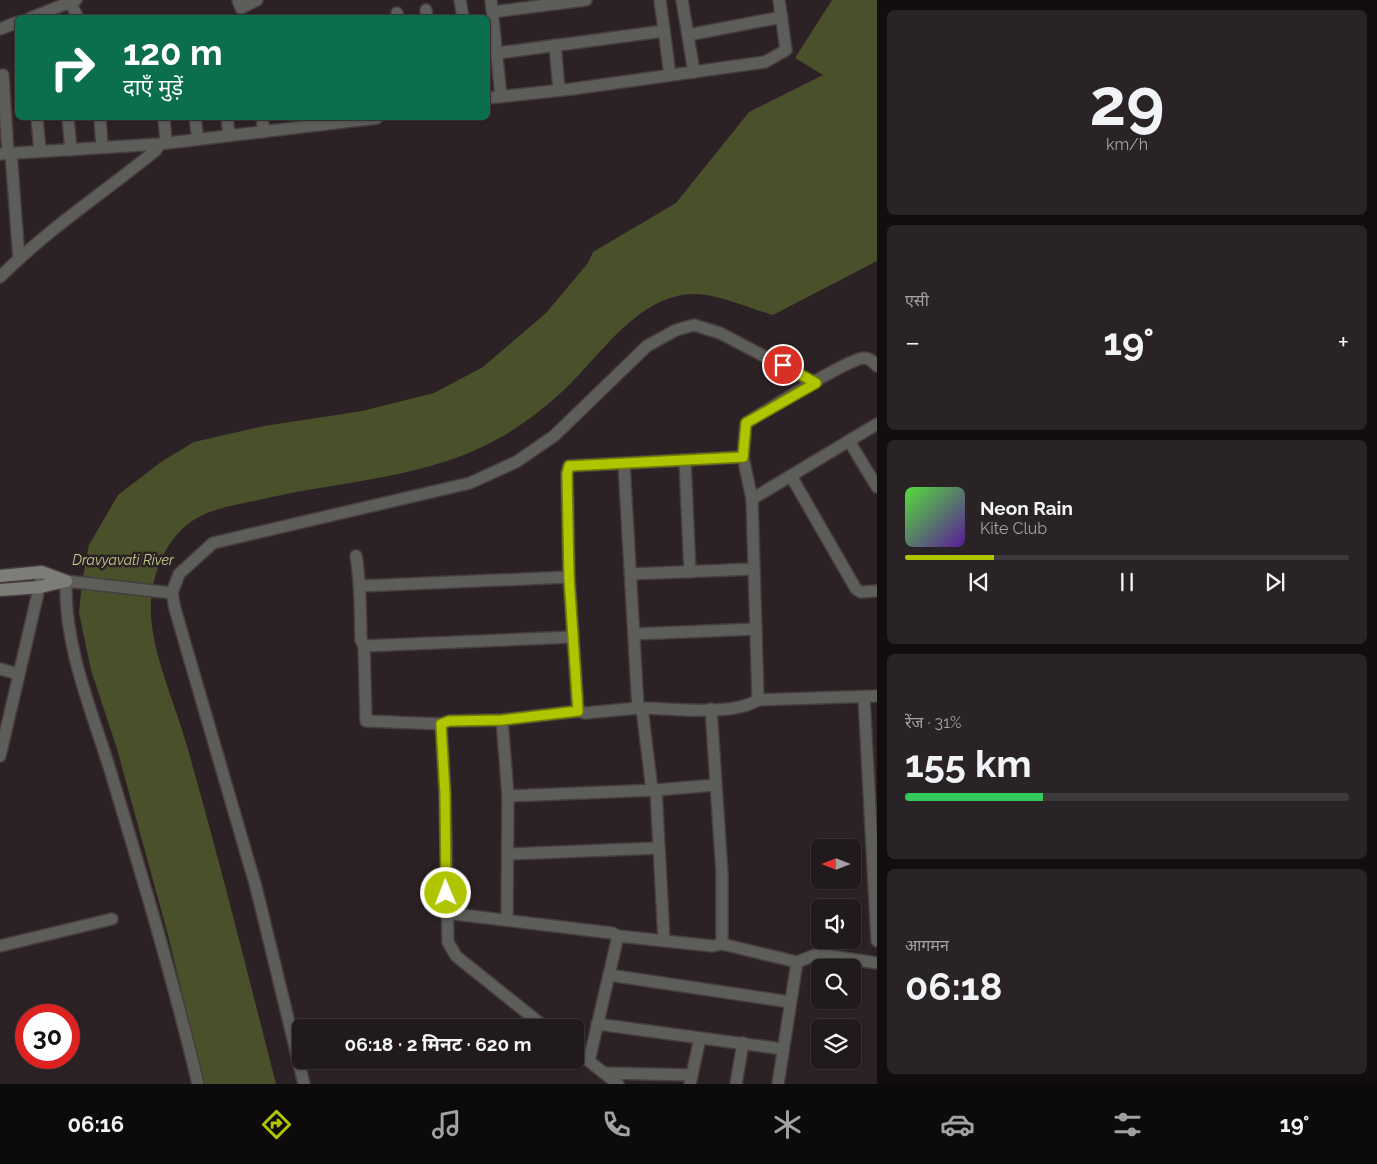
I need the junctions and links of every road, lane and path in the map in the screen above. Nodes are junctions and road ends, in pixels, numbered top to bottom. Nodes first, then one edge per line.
1 (238, 0) edge
2 (257, 0) edge
3 (460, 0) edge
4 (491, 0) edge
5 (586, 0) edge
6 (681, 0) edge
7 (779, 0) edge
8 (72, 1) edge
9 (660, 2) edge
10 (493, 12) junction
11 (37, 15) edge
12 (77, 15) edge
13 (462, 15) edge
14 (782, 17) junction
15 (15, 23) edge
16 (0, 29) edge
17 (664, 31) junction
18 (688, 35) junction
19 (555, 45) junction
20 (498, 53) junction
21 (694, 72) junction
22 (3, 75) dead end
23 (670, 75) junction
24 (559, 90) junction
25 (501, 96) junction
26 (490, 98) edge
27 (37, 120) edge
28 (68, 120) edge
29 (100, 120) edge
30 (164, 120) edge
31 (195, 120) edge
32 (227, 120) edge
33 (262, 120) edge
34 (329, 120) edge
35 (314, 121) edge
36 (264, 132) junction
37 (229, 136) junction
38 (198, 139) junction
39 (163, 144) junction
40 (102, 147) junction
41 (71, 150) junction
42 (40, 151) junction
43 (6, 153) edge
44 (19, 259) junction
45 (0, 277) edge
46 (877, 366) edge
47 (816, 383) junction
48 (877, 424) edge
49 (849, 441) junction
50 (743, 457) junction
51 (685, 461) junction
52 (624, 464) junction
53 (791, 476) junction
54 (877, 487) edge
55 (752, 499) junction
56 (356, 556) dead end
57 (754, 569) junction
58 (42, 572) junction
59 (690, 572) junction
60 (631, 574) junction
61 (0, 576) edge
62 (569, 577) junction
63 (66, 581) junction
64 (361, 586) junction
65 (40, 587) junction
66 (0, 590) edge
67 (877, 591) edge
68 (172, 593) junction
69 (756, 629) junction
70 (635, 634) junction
71 (573, 638) junction
72 (364, 646) junction
73 (0, 669) edge
74 (19, 674) junction
75 (877, 696) edge
76 (864, 697) junction
77 (758, 700) junction
78 (640, 708) junction
79 (711, 709) junction
80 (578, 711) junction
81 (502, 720) junction
82 (441, 724) junction
83 (3, 728) edge
84 (0, 756) edge
85 (715, 785) junction
86 (654, 790) junction
87 (508, 796) junction
88 (659, 848) junction
89 (509, 854) junction
90 (446, 913) junction
91 (112, 919) dead end
92 (507, 919) junction
93 (618, 936) junction
94 (664, 940) junction
95 (877, 941) edge
96 (722, 944) junction
97 (0, 946) edge
98 (797, 962) junction
99 (877, 963) edge
100 (609, 975) junction
101 (790, 1002) junction
102 (535, 1019) edge
103 (597, 1024) junction
104 (700, 1038) junction
105 (743, 1044) junction
106 (784, 1049) junction
107 (584, 1057) edge
108 (589, 1061) junction
109 (604, 1073) junction
110 (691, 1080) edge
111 (198, 1084) edge
112 (304, 1084) edge
113 (618, 1084) edge
114 (736, 1084) edge
115 (778, 1084) edge

1 - 2 street
3 - 13 street
4 - 10 street
5 - 10 street
6 - 9 street
6 - 18 street
7 - 14 street
8 - 11 street
8 - 12 street
9 - 17 street
10 - 20 street
14 - 18 street
14 - 21 street
15 - 16 street
17 - 19 street
17 - 23 street
18 - 21 street
19 - 20 street
19 - 24 street
20 - 25 street
21 - 23 street
22 - 43 street
23 - 24 street
24 - 25 street
25 - 26 street
27 - 42 street
28 - 41 street
29 - 40 street
30 - 39 street
31 - 38 street
32 - 37 street
33 - 36 street
34 - 35 street
35 - 36 street
36 - 37 street
37 - 38 street
38 - 39 street
39 - 40 street
39 - 44 street
40 - 41 street
41 - 42 street
42 - 43 street
43 - 44 street
44 - 45 street
46 - 47 street
47 - 50 street
47 - 68 street
48 - 49 street
49 - 53 street
49 - 54 street
50 - 51 street
50 - 55 street
51 - 52 street
51 - 59 street
52 - 60 street
52 - 62 street
53 - 55 street
53 - 67 street
55 - 57 street
56 - 64 street
57 - 59 street
57 - 69 street
58 - 61 street
58 - 63 street
58 - 65 street
59 - 60 street
60 - 70 street
62 - 64 street
62 - 71 street
63 - 65 street
63 - 68 street
63 - 111 street
64 - 72 street
65 - 66 street
65 - 74 street
68 - 112 street
69 - 70 street
69 - 77 street
70 - 78 street
71 - 72 street
71 - 80 street
72 - 82 street
73 - 74 street
74 - 83 street
75 - 76 street
76 - 77 street
76 - 95 street
77 - 79 street
78 - 79 street
78 - 80 street
78 - 86 street
79 - 85 street
80 - 81 street
81 - 82 street
81 - 87 street
82 - 90 street
83 - 84 street
85 - 86 street
85 - 96 street
86 - 87 street
86 - 88 street
87 - 89 street
88 - 89 street
88 - 94 street
89 - 92 street
90 - 92 street
90 - 102 street
91 - 97 street
92 - 93 street
93 - 94 street
93 - 100 street
94 - 96 street
96 - 98 street
98 - 99 street
98 - 101 street
100 - 101 street
100 - 103 street
101 - 106 street
103 - 104 street
103 - 108 street
104 - 105 street
104 - 110 street
105 - 106 street
105 - 114 street
106 - 115 street
107 - 108 street
108 - 109 street
109 - 110 street
109 - 113 street

